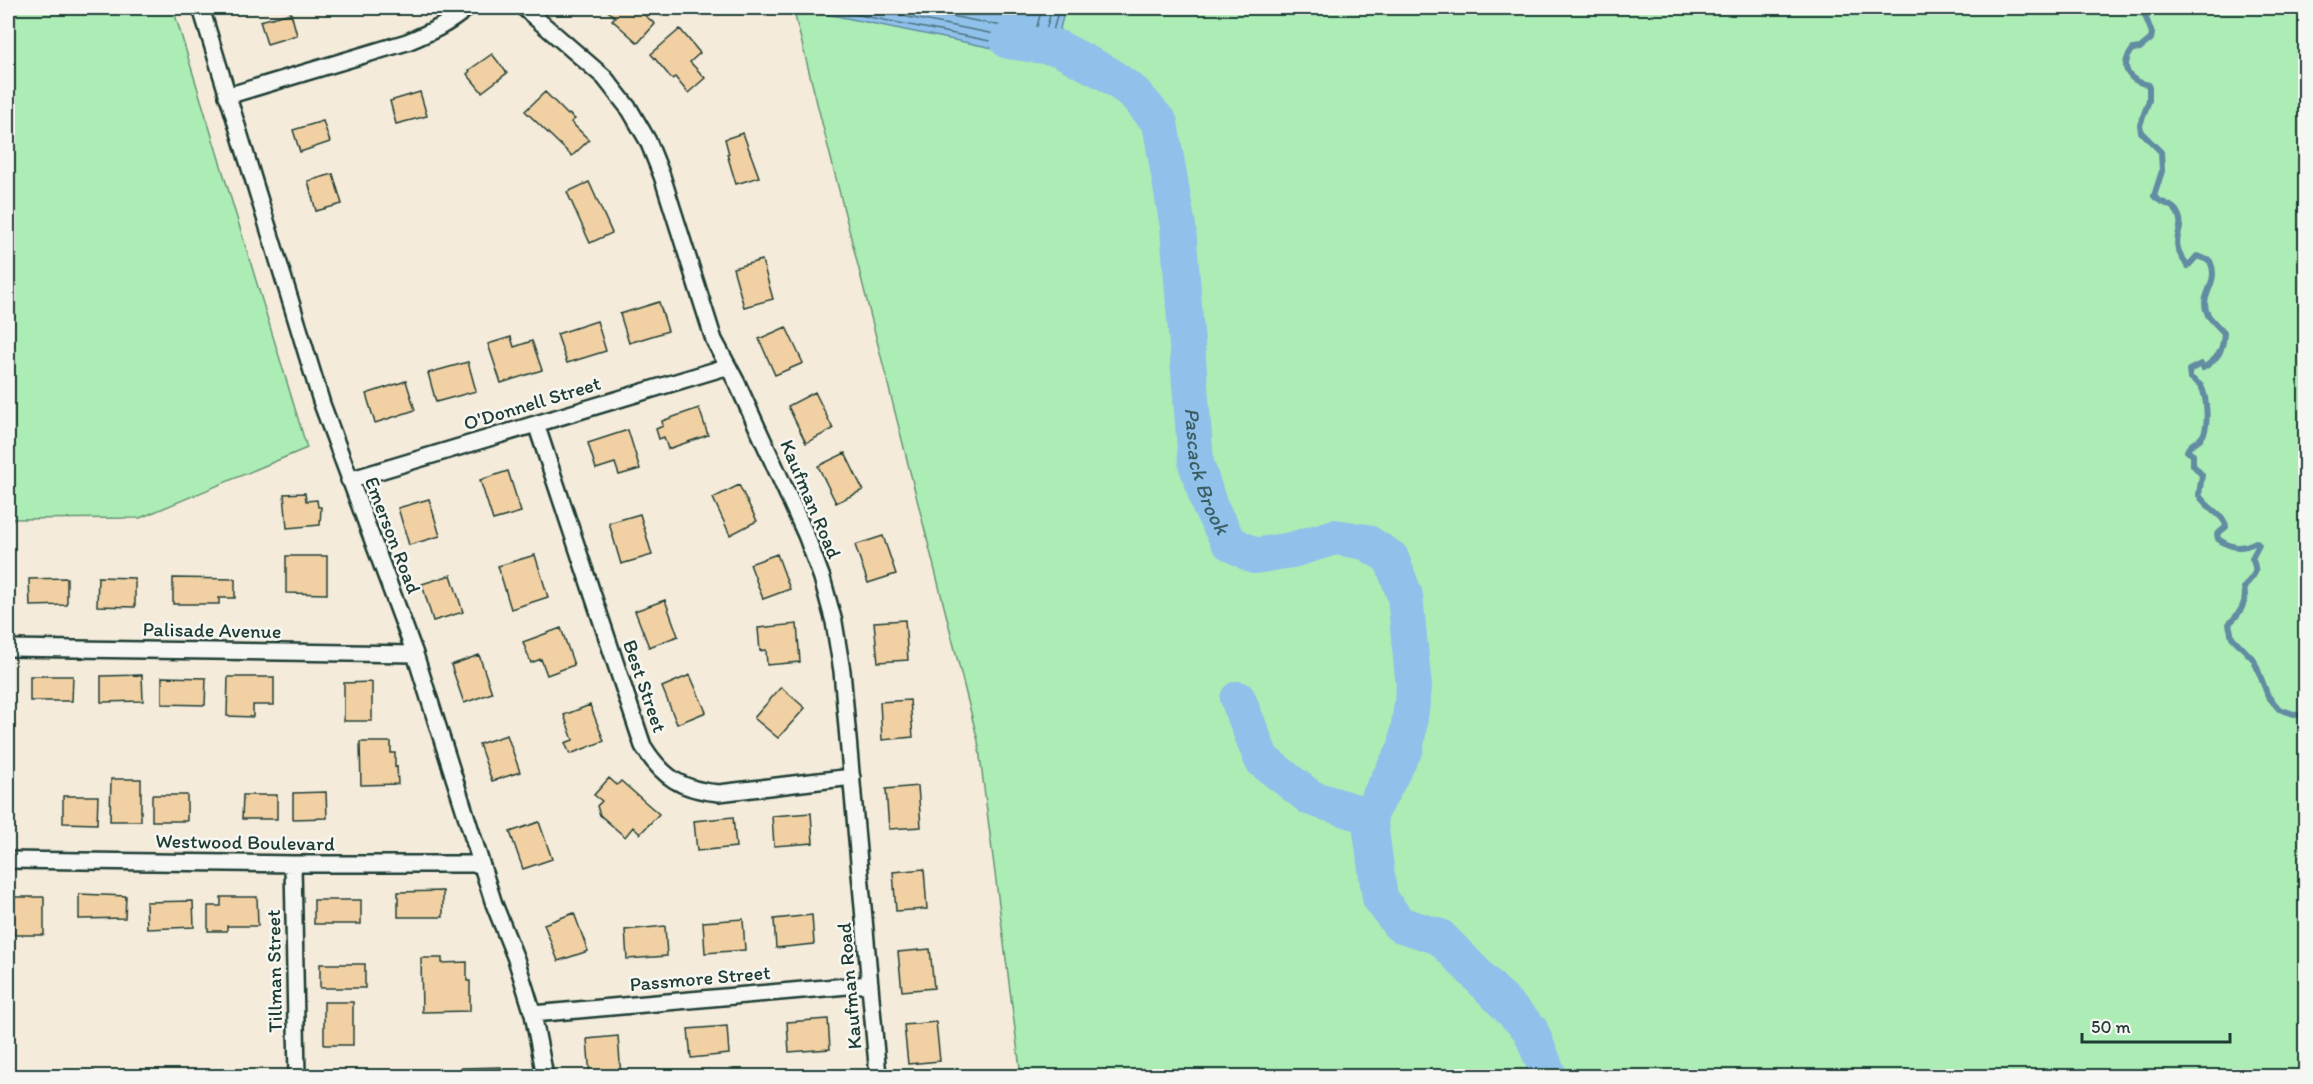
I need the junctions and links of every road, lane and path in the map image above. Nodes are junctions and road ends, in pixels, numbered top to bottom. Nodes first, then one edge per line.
1 (201, 8) edge
2 (467, 8) edge
3 (524, 8) edge
4 (227, 96) junction
5 (726, 367) junction
6 (536, 424) junction
7 (349, 480) junction
8 (8, 648) edge
9 (415, 654) junction
10 (852, 777) junction
11 (8, 860) edge
12 (293, 864) junction
13 (481, 864) junction
14 (870, 984) junction
15 (533, 1014) junction
16 (297, 1077) edge
17 (545, 1077) edge
18 (878, 1077) edge

1 - 4 street, Emerson Road
2 - 4 street
3 - 5 street, Kaufman Road
4 - 7 street, Emerson Road
5 - 6 street, O'Donnell Street
5 - 10 street, Kaufman Road
6 - 7 street, O'Donnell Street
6 - 10 street, Best Street
7 - 9 street, Emerson Road
8 - 9 street, Palisade Avenue
9 - 13 street, Emerson Road
10 - 14 street, Kaufman Road
11 - 12 street, Westwood Boulevard
12 - 13 street, Westwood Boulevard
12 - 16 street, Tillman Street
13 - 15 street, Emerson Road
14 - 15 street, Passmore Street
14 - 18 street, Kaufman Road
15 - 17 street, Emerson Road

